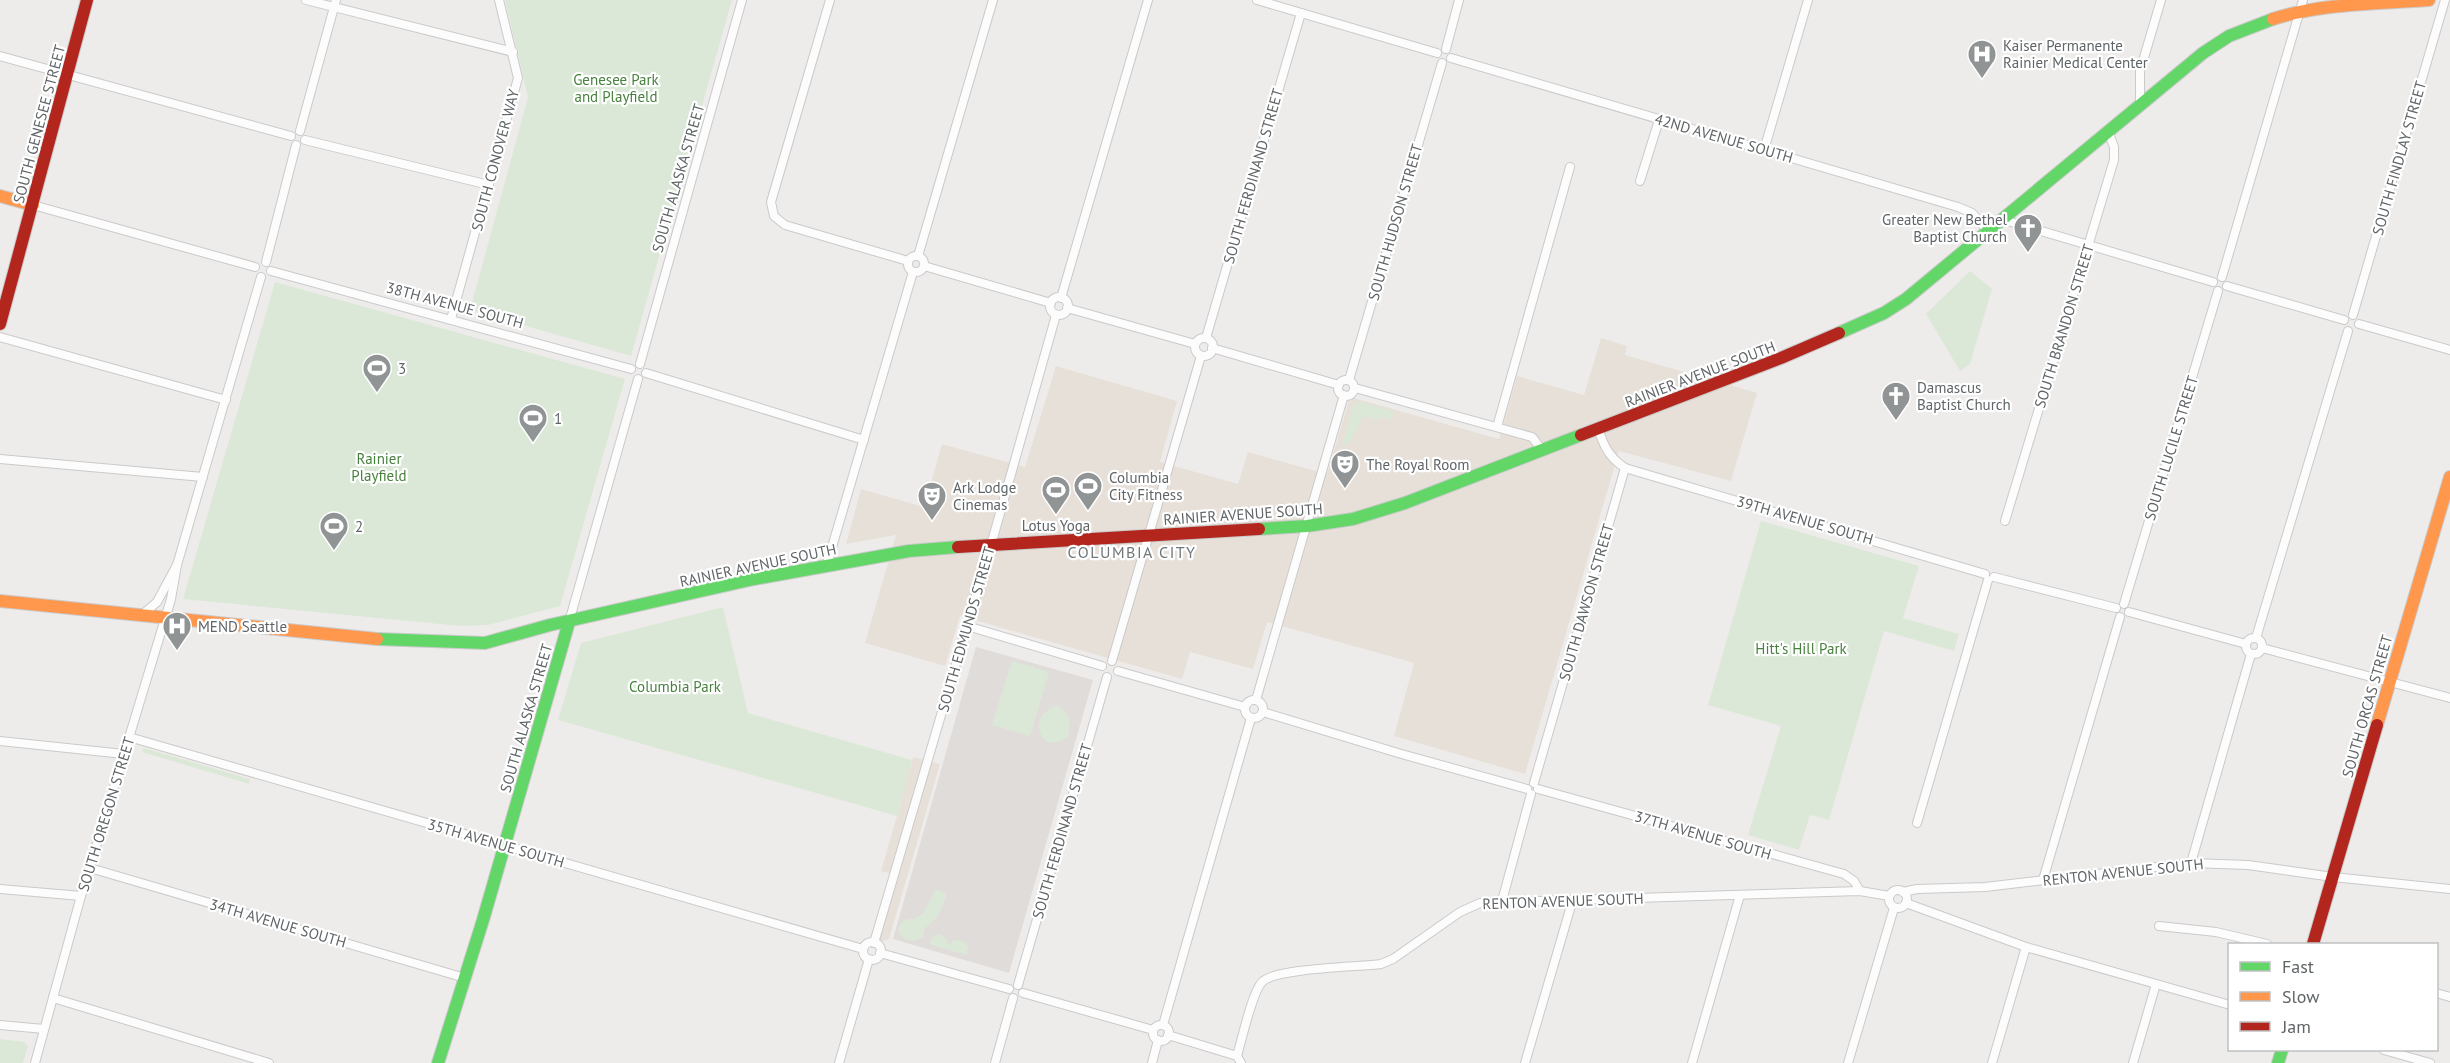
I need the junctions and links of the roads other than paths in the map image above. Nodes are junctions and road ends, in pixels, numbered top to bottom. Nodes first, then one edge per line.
1 (87, 0) edge
2 (306, 0) edge
3 (499, 0) edge
4 (742, 0) edge
5 (830, 0) edge
6 (993, 0) edge
7 (1148, 0) edge
8 (1257, 0) edge
9 (1459, 0) edge
10 (1808, 0) edge
11 (2161, 0) edge
12 (2430, 0) edge
13 (2445, 0) edge
14 (335, 4) edge
15 (2301, 6) edge
16 (1301, 13) junction
17 (1446, 49) junction
18 (513, 52) junction
19 (1437, 53) junction
20 (0, 56) edge
21 (1452, 58) junction
22 (1442, 63) junction
23 (68, 74) junction
24 (2140, 104) junction
25 (1659, 120) junction
26 (300, 131) junction
27 (2108, 131) junction
28 (291, 136) junction
29 (305, 140) junction
30 (296, 145) junction
31 (1764, 150) junction
32 (1570, 167) dead end
33 (1640, 181) dead end
34 (489, 185) junction
35 (0, 196) edge
36 (33, 205) junction
37 (2001, 219) junction
38 (1988, 231) junction
39 (2088, 245) junction
40 (918, 256) junction
41 (908, 261) junction
42 (266, 262) junction
43 (924, 266) junction
44 (255, 267) junction
45 (271, 271) junction
46 (913, 272) junction
47 (261, 277) junction
48 (2222, 277) junction
49 (2213, 282) junction
50 (2227, 286) junction
51 (2218, 291) junction
52 (1061, 298) junction
53 (1051, 303) junction
54 (1067, 308) junction
55 (1056, 315) junction
56 (2353, 315) junction
57 (451, 319) junction
58 (2344, 320) junction
59 (0, 324) edge
60 (2359, 324) junction
61 (2348, 331) junction
62 (0, 338) edge
63 (1206, 338) junction
64 (1195, 344) junction
65 (1212, 348) junction
66 (2450, 350) edge
67 (1201, 356) junction
68 (640, 364) junction
69 (631, 369) junction
70 (646, 373) junction
71 (638, 379) junction
72 (1352, 384) junction
73 (1339, 385) junction
74 (1344, 395) junction
75 (226, 400) junction
76 (1497, 427) junction
77 (1598, 428) junction
78 (864, 440) junction
79 (1542, 450) junction
80 (0, 459) edge
81 (1625, 468) junction
82 (203, 477) junction
83 (2450, 477) edge
84 (2006, 521) dead end
85 (1307, 526) junction
86 (1149, 536) junction
87 (991, 545) junction
88 (827, 564) junction
89 (177, 565) junction
90 (1989, 577) junction
91 (0, 601) edge
92 (2123, 608) junction
93 (142, 615) junction
94 (165, 617) junction
95 (569, 622) junction
96 (967, 626) junction
97 (2256, 638) junction
98 (2246, 644) junction
99 (2262, 648) junction
100 (2251, 654) junction
101 (1112, 661) junction
102 (1102, 666) junction
103 (1118, 671) junction
104 (1107, 676) junction
105 (2390, 681) junction
106 (2450, 698) edge
107 (1256, 700) junction
108 (1245, 707) junction
109 (1263, 712) junction
110 (1251, 718) junction
111 (129, 737) junction
112 (0, 741) edge
113 (124, 754) junction
114 (1533, 789) junction
115 (1917, 823) dead end
116 (504, 845) junction
117 (2192, 863) junction
118 (90, 868) junction
119 (2333, 877) junction
120 (2043, 880) junction
121 (0, 889) edge
122 (2450, 889) edge
123 (1860, 891) junction
124 (1903, 892) junction
125 (1740, 895) junction
126 (81, 896) junction
127 (1889, 896) junction
128 (1574, 899) junction
129 (1502, 901) junction
130 (1906, 903) junction
131 (1894, 908) junction
132 (2159, 926) dead end
133 (874, 943) junction
134 (2259, 943) edge
135 (2314, 943) edge
136 (2026, 947) junction
137 (863, 949) junction
138 (880, 953) junction
139 (869, 959) junction
140 (465, 978) junction
141 (2156, 984) junction
142 (1014, 987) junction
143 (1023, 993) junction
144 (53, 998) junction
145 (1013, 998) junction
146 (2228, 1005) edge
147 (0, 1024) edge
148 (1162, 1025) junction
149 (44, 1029) junction
150 (1153, 1030) junction
151 (1168, 1035) junction
152 (1158, 1040) junction
153 (2388, 1051) edge
154 (1239, 1059) edge
155 (34, 1063) edge
156 (269, 1063) edge
157 (438, 1063) edge
158 (839, 1063) edge
159 (995, 1063) edge
160 (1152, 1063) edge
161 (1525, 1063) edge
162 (1692, 1063) edge
163 (1848, 1063) edge
164 (1992, 1063) edge
165 (2133, 1063) edge
166 (2430, 1063) edge

1 - 23 main road, SOUTH GENESEE STREET
2 - 14 street
3 - 18 street, SOUTH CONOVER WAY
4 - 68 street, SOUTH ALASKA STREET
5 - 41 street
6 - 40 street
7 - 52 street
8 - 16 street
9 - 17 street
10 - 31 street
11 - 24 street
12 - 15 main road, RAINIER AVENUE SOUTH
13 - 56 street, SOUTH FINDLAY STREET
14 - 18 street
14 - 26 street
15 - 24 main road, RAINIER AVENUE SOUTH
15 - 48 street
16 - 19 street
16 - 63 street, SOUTH FERDINAND STREET
17 - 19 street
17 - 21 street
18 - 34 street, SOUTH CONOVER WAY
19 - 22 street
20 - 23 street
21 - 22 street
21 - 25 street, 42ND AVENUE SOUTH
22 - 72 street, SOUTH HUDSON STREET
23 - 28 street
23 - 36 main road, SOUTH GENESEE STREET
24 - 27 main road, RAINIER AVENUE SOUTH
25 - 31 street, 42ND AVENUE SOUTH
25 - 33 street
26 - 28 street
26 - 29 street
27 - 37 main road, RAINIER AVENUE SOUTH
27 - 39 street, SOUTH BRANDON STREET
28 - 30 street
29 - 30 street
29 - 34 street
30 - 42 street
31 - 38 street, 42ND AVENUE SOUTH
32 - 76 street
34 - 57 street, SOUTH CONOVER WAY
35 - 36 main road
36 - 44 street
36 - 59 main road, SOUTH GENESEE STREET
37 - 38 main road, RAINIER AVENUE SOUTH
37 - 39 street
38 - 77 main road, RAINIER AVENUE SOUTH
39 - 49 street
39 - 84 street, SOUTH BRANDON STREET
40 - 41 street
40 - 43 street
41 - 46 street
42 - 44 street
42 - 45 street
43 - 46 street
43 - 53 street
44 - 47 street
45 - 47 street
45 - 57 street, 38TH AVENUE SOUTH
46 - 78 street
47 - 75 street, SOUTH OREGON STREET
48 - 49 street
48 - 50 street
49 - 51 street
50 - 51 street
50 - 58 street
51 - 92 street, SOUTH LUCILE STREET
52 - 53 street
52 - 54 street
53 - 55 street
54 - 55 street
54 - 64 street
55 - 87 street, SOUTH EDMUNDS STREET
56 - 58 street
56 - 60 street
57 - 69 street, 38TH AVENUE SOUTH
58 - 61 street
60 - 61 street
60 - 66 street
61 - 97 street
62 - 75 street
63 - 64 street
63 - 65 street
64 - 67 street
65 - 67 street
65 - 73 street
67 - 86 street
68 - 69 street
68 - 70 street
69 - 71 street
70 - 71 street
70 - 78 street
71 - 95 street, SOUTH ALASKA STREET
72 - 73 street
72 - 74 street
72 - 76 street
73 - 74 street
74 - 85 street
75 - 82 street, SOUTH OREGON STREET
76 - 79 street
77 - 79 main road, RAINIER AVENUE SOUTH
77 - 81 street
78 - 88 street
79 - 85 main road, RAINIER AVENUE SOUTH
80 - 82 street
81 - 90 street, 39TH AVENUE SOUTH
81 - 114 street, SOUTH DAWSON STREET
82 - 89 street, SOUTH OREGON STREET
83 - 105 main road, SOUTH ORCAS STREET
85 - 86 main road, RAINIER AVENUE SOUTH
85 - 107 street
86 - 87 main road, RAINIER AVENUE SOUTH
86 - 101 street
87 - 88 main road, RAINIER AVENUE SOUTH
87 - 96 street, SOUTH EDMUNDS STREET
88 - 95 main road, RAINIER AVENUE SOUTH
89 - 93 street, SOUTH OREGON STREET
89 - 94 street, SOUTH OREGON STREET
90 - 92 street, 39TH AVENUE SOUTH
90 - 115 street
91 - 93 main road, RAINIER AVENUE SOUTH
92 - 98 street, 39TH AVENUE SOUTH
92 - 120 street
93 - 94 main road, RAINIER AVENUE SOUTH
94 - 95 main road, RAINIER AVENUE SOUTH
94 - 111 street, SOUTH OREGON STREET
95 - 116 main road, SOUTH ALASKA STREET
96 - 102 street
96 - 133 street, SOUTH EDMUNDS STREET
97 - 98 street
97 - 99 street
98 - 100 street
99 - 100 street
99 - 105 street
100 - 117 street
101 - 102 street
101 - 103 street
102 - 104 street
103 - 104 street
103 - 108 street
104 - 142 street, SOUTH FERDINAND STREET
105 - 106 street
105 - 119 main road, SOUTH ORCAS STREET
107 - 108 street
107 - 109 street
108 - 110 street
109 - 110 street
109 - 114 street, 37TH AVENUE SOUTH
110 - 148 street
111 - 113 street, SOUTH OREGON STREET
111 - 116 street, 35TH AVENUE SOUTH
112 - 113 street
113 - 118 street, SOUTH OREGON STREET
114 - 123 street, 37TH AVENUE SOUTH
114 - 129 street, SOUTH DAWSON STREET
116 - 137 street, 35TH AVENUE SOUTH
116 - 140 main road, SOUTH ALASKA STREET
117 - 119 street, RENTON AVENUE SOUTH
117 - 120 street, RENTON AVENUE SOUTH
118 - 126 street, SOUTH OREGON STREET
118 - 140 street, 34TH AVENUE SOUTH
119 - 122 street, RENTON AVENUE SOUTH
119 - 135 main road, SOUTH ORCAS STREET
120 - 124 street, RENTON AVENUE SOUTH
121 - 126 street
123 - 125 street, RENTON AVENUE SOUTH
123 - 127 street, RENTON AVENUE SOUTH
124 - 127 street
124 - 130 street
125 - 128 street, RENTON AVENUE SOUTH
125 - 162 street
126 - 144 street, SOUTH OREGON STREET
127 - 131 street
128 - 129 street, RENTON AVENUE SOUTH
128 - 161 street
129 - 154 street, RENTON AVENUE SOUTH
130 - 131 street
130 - 136 street
131 - 163 street
132 - 134 street
133 - 137 street
133 - 138 street
136 - 141 street
136 - 164 street
137 - 139 street
138 - 139 street
138 - 142 street
139 - 158 street
140 - 157 main road, SOUTH ALASKA STREET
141 - 146 street
141 - 165 street
142 - 143 street
142 - 145 street
143 - 145 street
143 - 150 street
144 - 149 street, SOUTH OREGON STREET
144 - 156 street
145 - 159 street
147 - 149 street
148 - 150 street
148 - 151 street
149 - 155 street, SOUTH OREGON STREET
150 - 152 street
151 - 152 street
151 - 154 street
152 - 160 street
153 - 166 street

